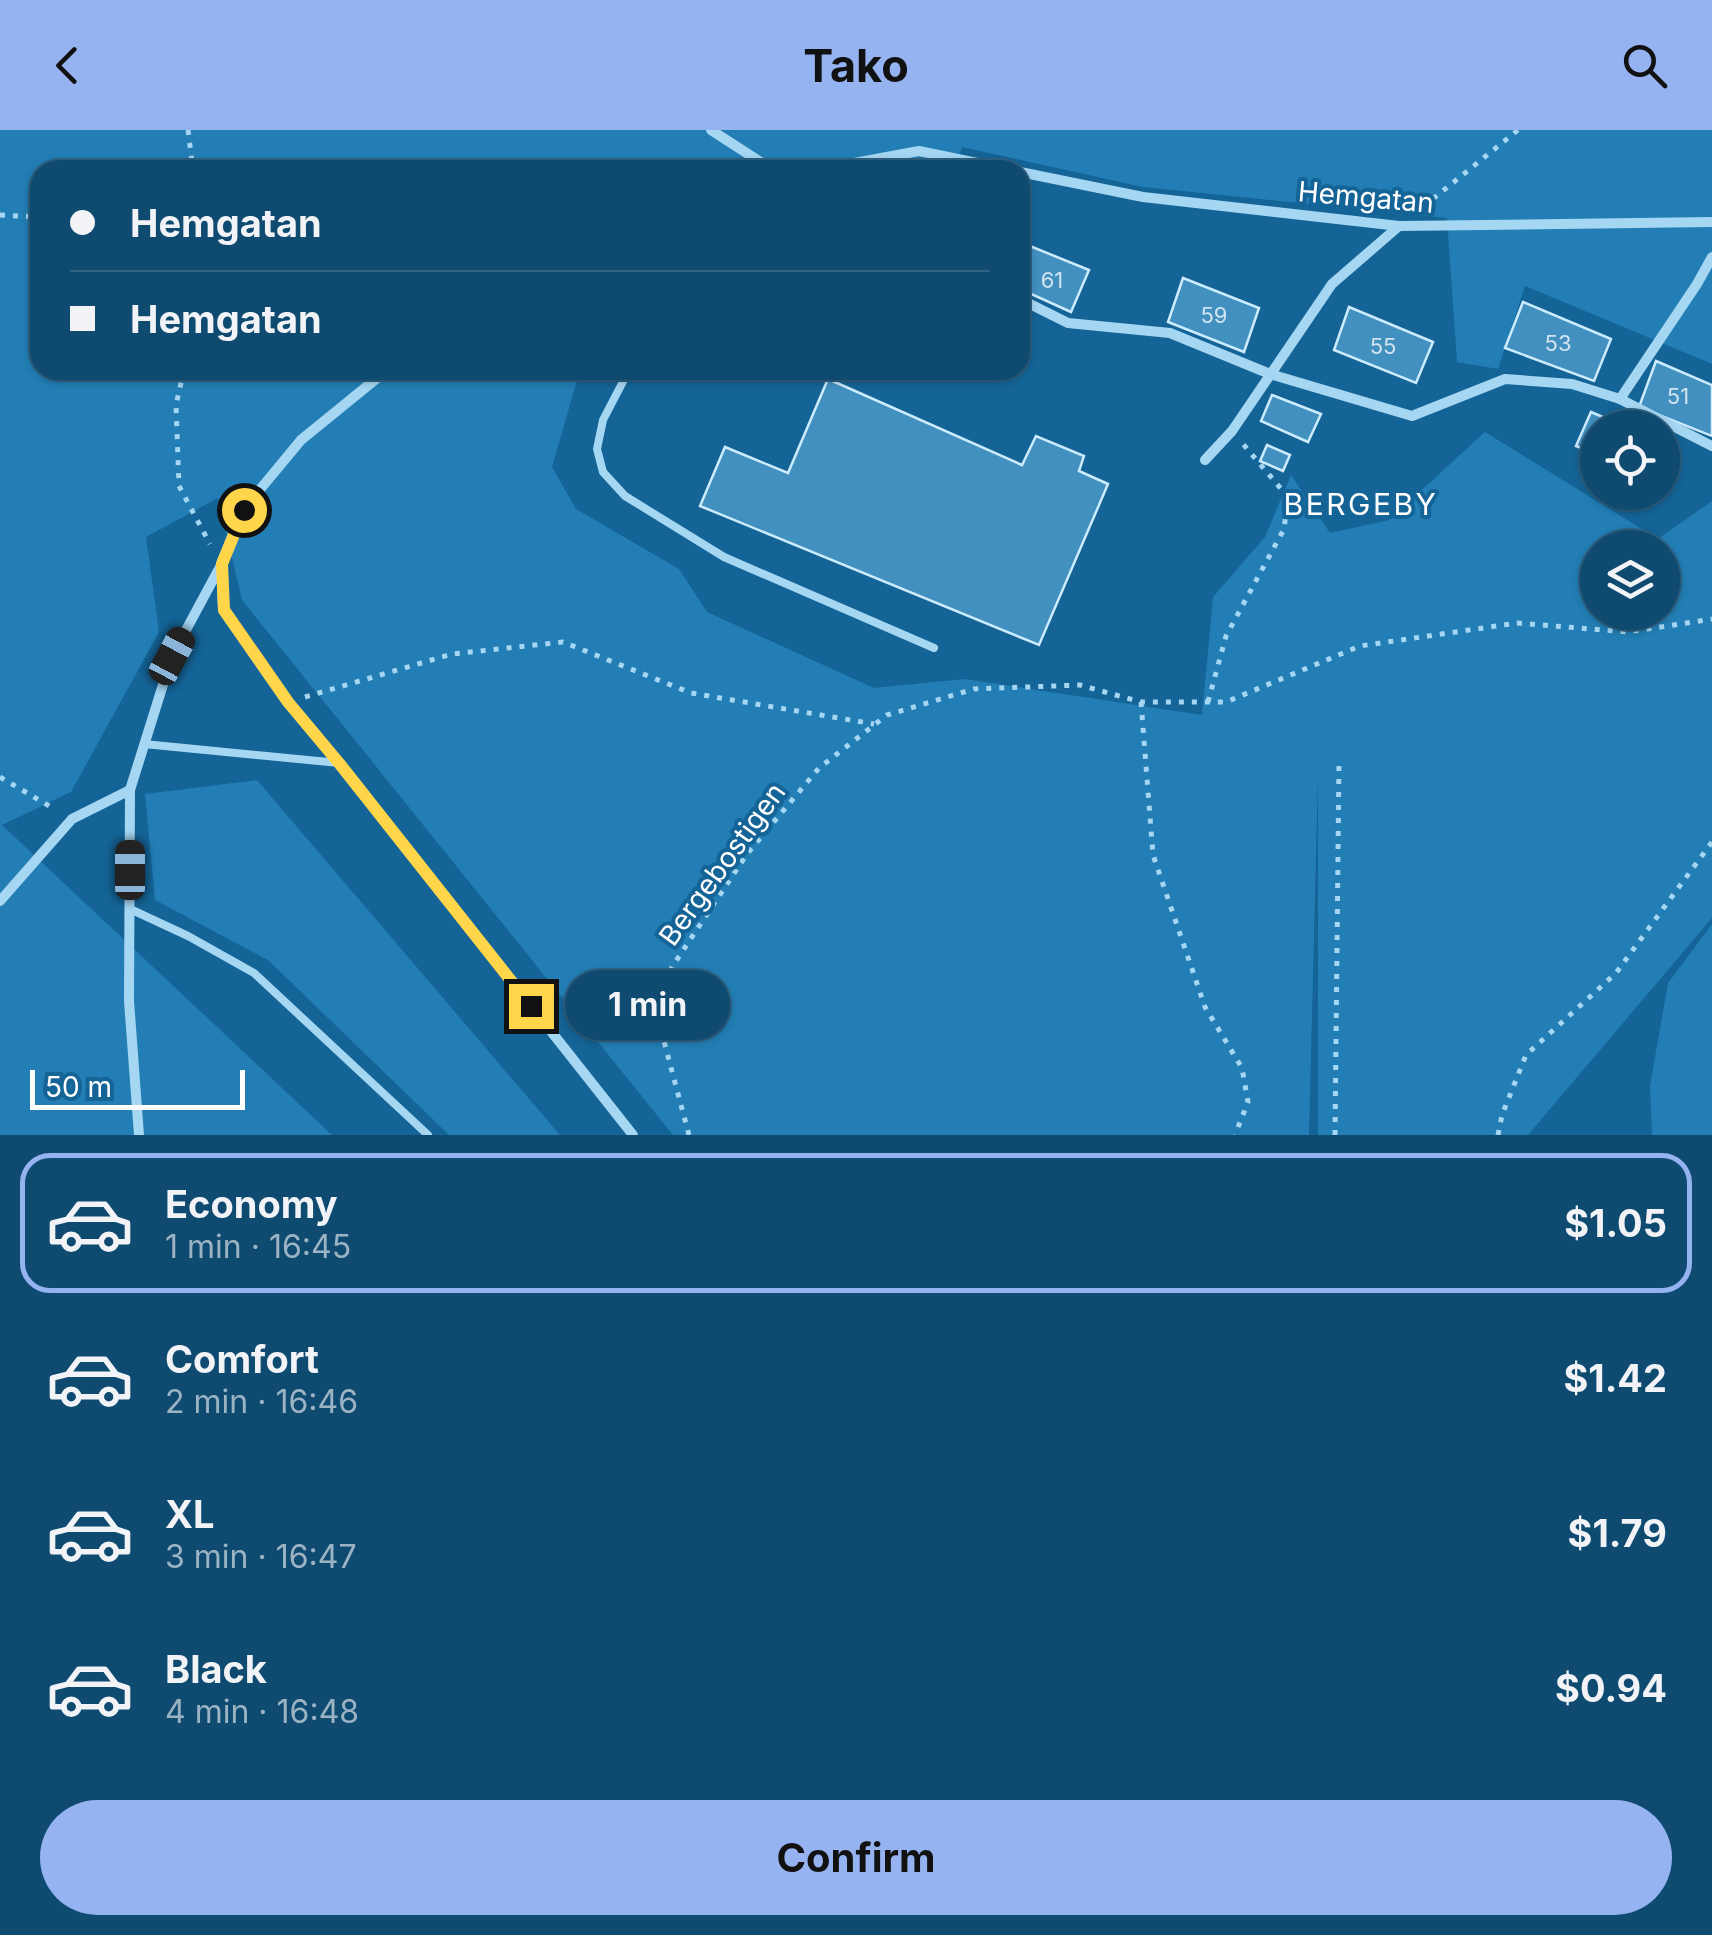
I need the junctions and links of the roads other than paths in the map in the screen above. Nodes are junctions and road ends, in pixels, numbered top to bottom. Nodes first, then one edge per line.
1 (711, 130) edge
2 (758, 160) edge
3 (871, 160) edge
4 (963, 160) edge
5 (1030, 174) edge
6 (1712, 222) edge
7 (1399, 226) junction
8 (1712, 257) edge
9 (1030, 304) edge
10 (1270, 374) junction
11 (375, 380) edge
12 (624, 380) edge
13 (1620, 399) junction
14 (1712, 446) edge
15 (1204, 460) dead end
16 (222, 564) junction
17 (934, 648) dead end
18 (144, 744) junction
19 (339, 763) junction
20 (130, 790) junction
21 (0, 901) edge
22 (130, 909) junction
23 (139, 1135) edge
24 (428, 1135) edge
25 (634, 1135) edge

1 - 2 street
3 - 4 street
5 - 7 street, Hemgatan
6 - 7 street, Hemgatan
7 - 10 street
8 - 13 street
9 - 10 street
10 - 13 street
10 - 15 street
11 - 16 street
12 - 17 lane
13 - 14 street
16 - 18 street
16 - 19 street
18 - 19 lane
18 - 20 street
19 - 25 street
20 - 21 street
20 - 22 street
22 - 23 street
22 - 24 lane

